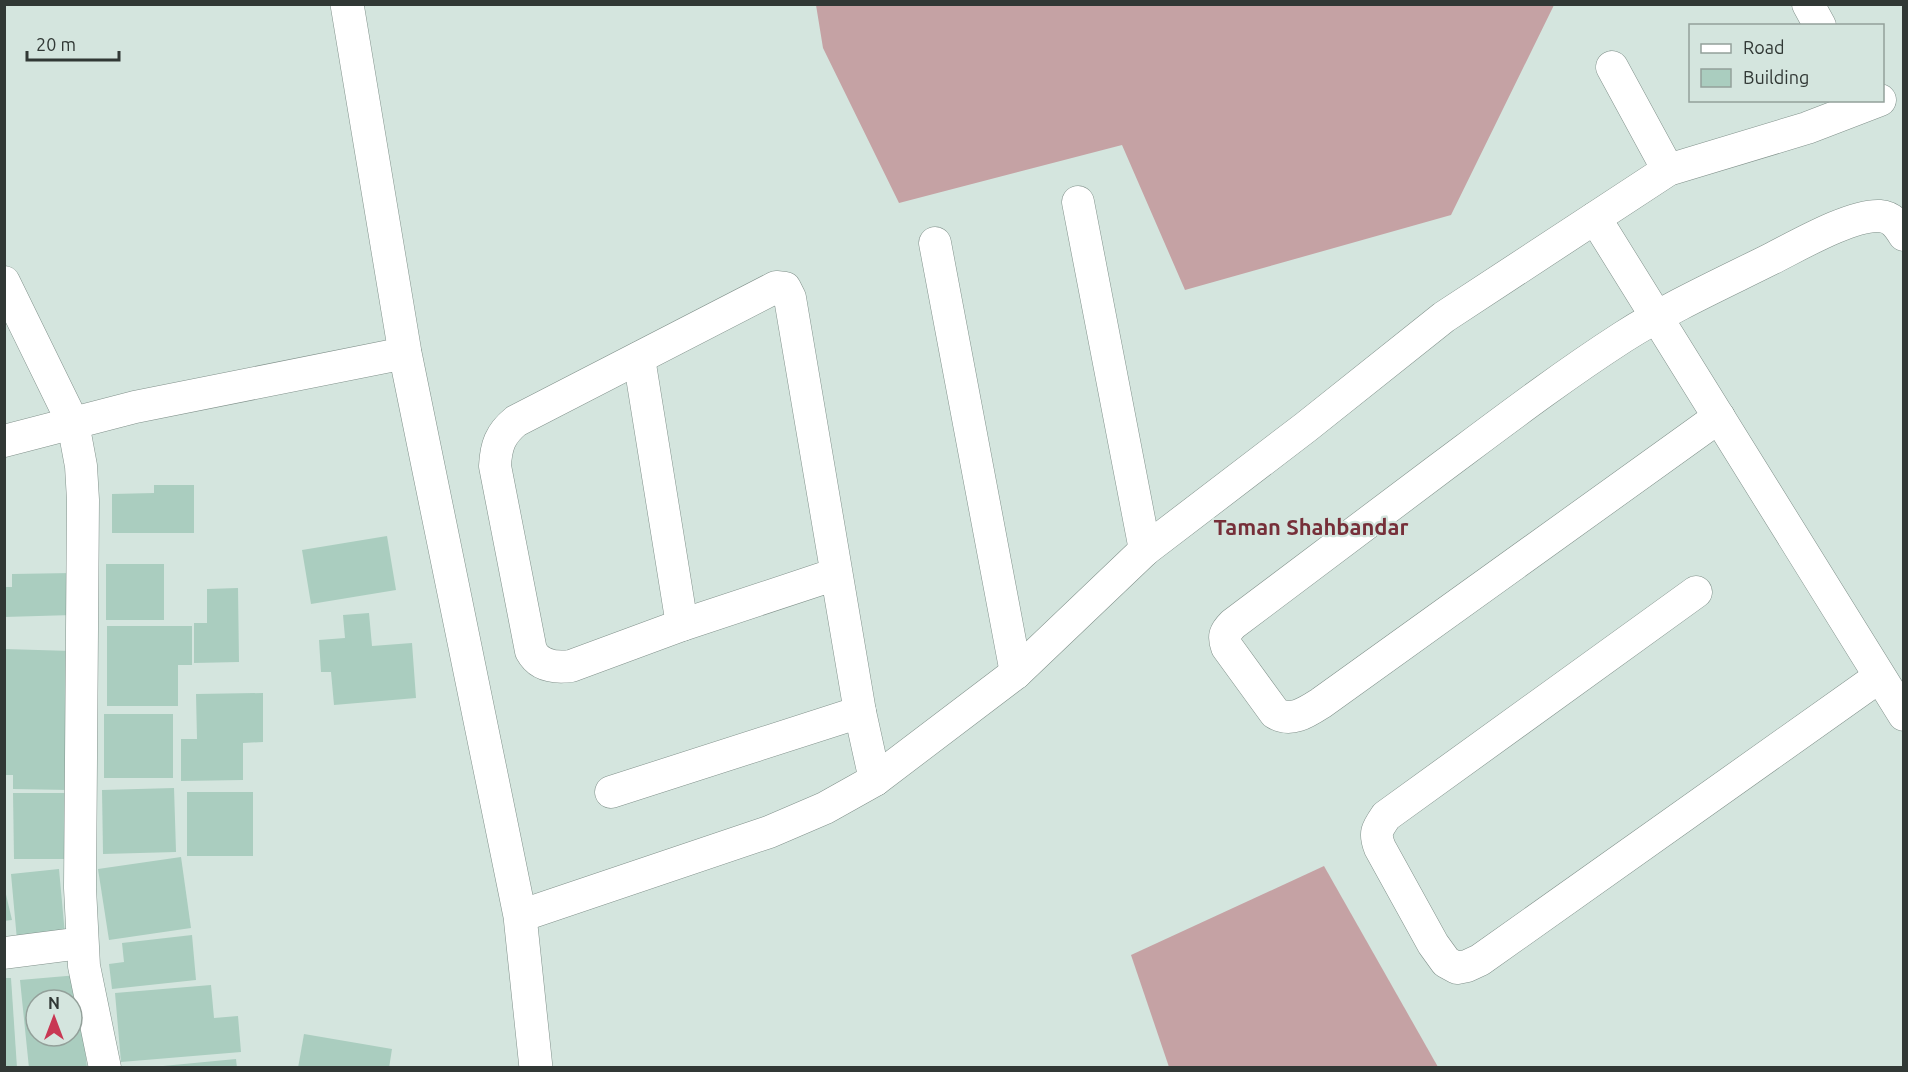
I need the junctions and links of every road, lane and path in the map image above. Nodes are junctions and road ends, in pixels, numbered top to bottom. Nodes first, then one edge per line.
1 (347, 4) edge
2 (1808, 4) edge
3 (1819, 24) edge
4 (1612, 67) dead end
5 (1904, 93) edge
6 (1884, 98) edge
7 (1871, 102) edge
8 (1668, 170) junction
9 (1078, 202) dead end
10 (1595, 218) junction
11 (1904, 235) edge
12 (935, 243) dead end
13 (4, 282) edge
14 (1657, 316) junction
15 (405, 353) junction
16 (639, 358) junction
17 (1719, 417) junction
18 (73, 423) junction
19 (4, 441) edge
20 (1145, 550) junction
21 (837, 574) junction
22 (1696, 592) dead end
23 (682, 625) junction
24 (1016, 673) junction
25 (1879, 677) junction
26 (860, 712) junction
27 (1904, 715) edge
28 (875, 780) junction
29 (611, 792) dead end
30 (520, 916) junction
31 (82, 943) junction
32 (4, 953) edge
33 (105, 1068) edge
34 (536, 1068) edge

1 - 15 main road
2 - 3 street
4 - 8 street
5 - 6 street
7 - 8 street
8 - 10 street
9 - 20 street
10 - 14 street
10 - 20 street
11 - 14 street
12 - 24 street
13 - 18 street
14 - 17 street
14 - 17 street
15 - 18 street
15 - 30 main road
16 - 21 street
16 - 23 street
16 - 23 street
17 - 25 street
18 - 19 street
18 - 31 street
20 - 24 street
21 - 23 street
21 - 26 street
22 - 25 street
24 - 28 street
25 - 27 street
26 - 28 street
26 - 29 street
28 - 30 street
30 - 34 main road
31 - 32 street
31 - 33 street

